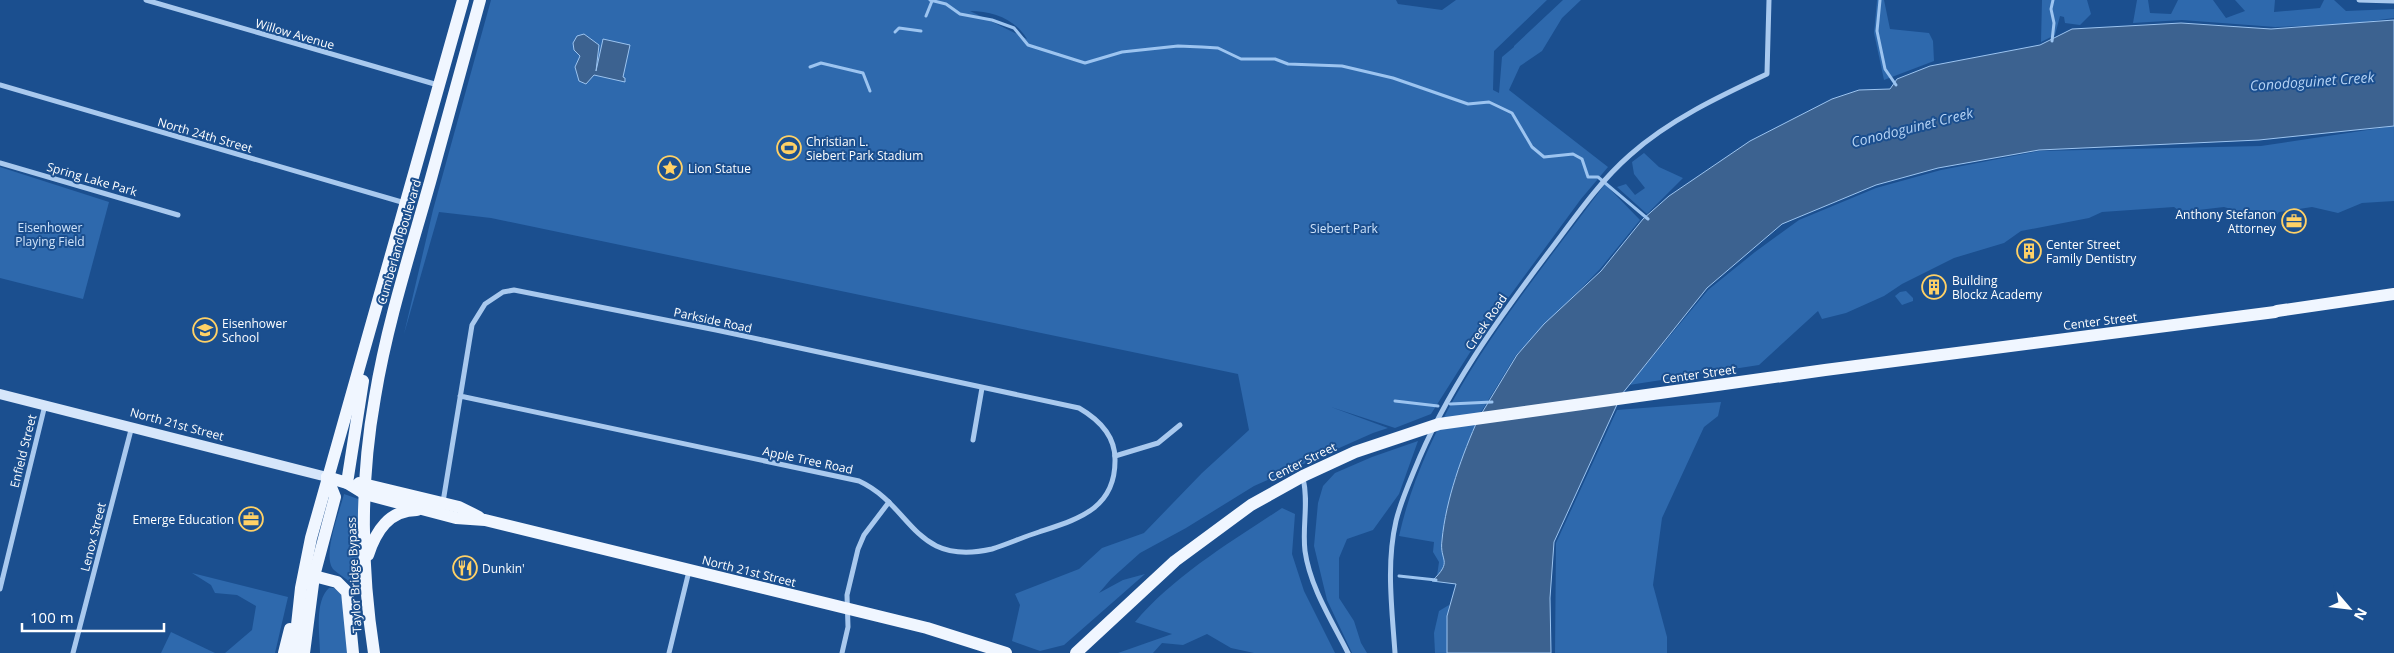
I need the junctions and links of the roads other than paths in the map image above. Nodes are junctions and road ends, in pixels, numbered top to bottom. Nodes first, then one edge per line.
1 (146, 0) edge
2 (480, 0) edge
3 (1769, 0) edge
4 (2359, 0) edge
5 (2394, 2) edge
6 (462, 5) edge
7 (0, 85) edge
8 (439, 86) junction
9 (453, 102) junction
10 (0, 163) edge
11 (405, 204) junction
12 (178, 215) dead end
13 (2394, 294) edge
14 (372, 327) junction
15 (982, 388) junction
16 (0, 394) edge
17 (460, 396) junction
18 (45, 405) junction
19 (1180, 425) dead end
20 (132, 426) junction
21 (973, 440) dead end
22 (1115, 456) junction
23 (1303, 476) junction
24 (328, 477) junction
25 (347, 483) junction
26 (365, 488) junction
27 (890, 502) junction
28 (443, 503) junction
29 (422, 509) junction
30 (486, 520) junction
31 (365, 562) junction
32 (306, 563) junction
33 (2, 568) edge
34 (689, 571) junction
35 (314, 576) junction
36 (0, 589) edge
37 (846, 609) junction
38 (372, 640) junction
39 (73, 653) edge
40 (284, 653) edge
41 (294, 653) edge
42 (304, 653) edge
43 (353, 653) edge
44 (368, 653) edge
45 (374, 653) edge
46 (670, 653) edge
47 (842, 653) edge
48 (1006, 653) edge
49 (1076, 653) edge
50 (1348, 653) edge
51 (1395, 653) edge

1 - 8 street, Willow Avenue
2 - 9 main road, Cumberland Boulevard
3 - 51 street, Creek Road
4 - 5 street
6 - 8 main road, Cumberland Boulevard
6 - 9 main road
7 - 11 street, North 24th Street
8 - 11 main road, Cumberland Boulevard
9 - 26 main road, Cumberland Boulevard
10 - 12 street, Spring Lake Park
11 - 14 main road, Cumberland Boulevard
13 - 23 main road, Center Street
14 - 24 main road, Cumberland Boulevard
14 - 25 main road
15 - 17 street, Parkside Road
15 - 21 street
15 - 22 street, Parkside Road
16 - 18 main road, North 21st Street
17 - 27 street, Apple Tree Road
17 - 28 street, Parkside Road
18 - 20 main road, North 21st Street
18 - 33 street, Enfield Street
19 - 22 street
20 - 24 main road, North 21st Street
20 - 39 street, Lenox Street
22 - 27 street, Apple Tree Road
23 - 49 main road, Center Street
23 - 50 street
24 - 25 main road, North 21st Street
24 - 32 main road
24 - 35 main road
25 - 26 main road, North 21st Street
26 - 28 main road, North 21st Street
26 - 29 main road, North 21st Street
26 - 31 main road, Taylor Bridge Bypass
27 - 37 street
28 - 30 main road, North 21st Street
29 - 30 main road, North 21st Street
29 - 31 main road
30 - 34 main road, North 21st Street
31 - 38 main road, Taylor Bridge Bypass
32 - 40 main road
32 - 41 main road
33 - 36 street, Enfield Street
34 - 37 main road, North 21st Street
34 - 46 street
35 - 42 main road
35 - 43 main road
37 - 47 street
37 - 48 main road, North 21st Street
38 - 44 main road
38 - 45 main road, Taylor Bridge Bypass

